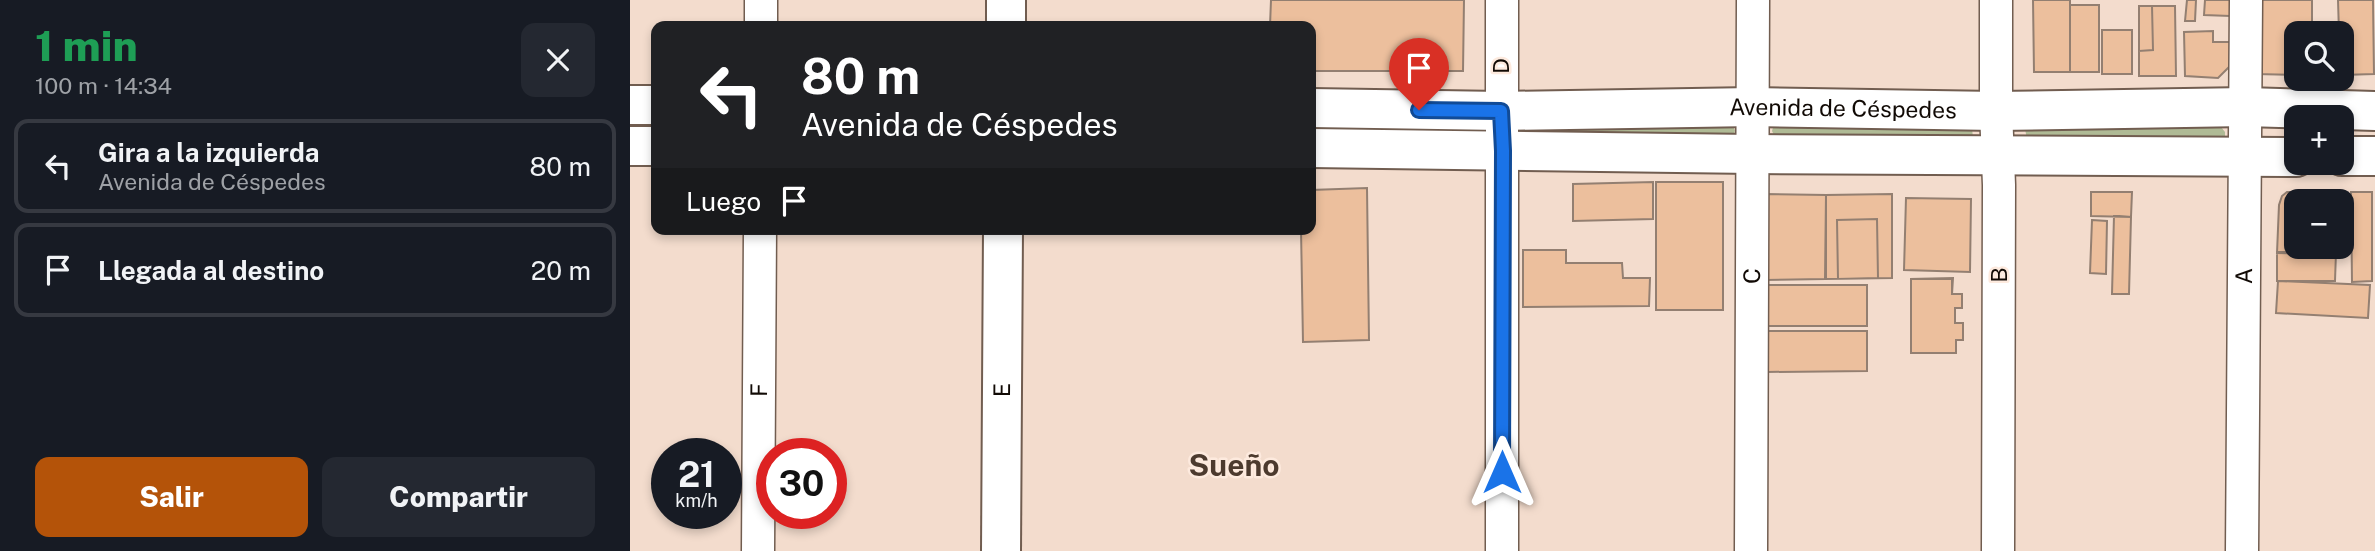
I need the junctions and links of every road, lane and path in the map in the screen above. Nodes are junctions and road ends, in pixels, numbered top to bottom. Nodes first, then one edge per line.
1 (761, 0) edge
2 (1006, 0) edge
3 (1502, 0) edge
4 (1753, 0) edge
5 (1996, 0) edge
6 (2246, 0) edge
7 (761, 21) edge
8 (1006, 21) edge
9 (630, 105) edge
10 (651, 105) edge
11 (1753, 107) junction
12 (2246, 107) junction
13 (1316, 108) edge
14 (1501, 111) junction
15 (1996, 111) junction
16 (2375, 111) edge
17 (630, 146) edge
18 (651, 146) edge
19 (1316, 148) edge
20 (1503, 151) junction
21 (1753, 154) junction
22 (1998, 156) junction
23 (2354, 156) edge
24 (2375, 156) edge
25 (2244, 157) junction
26 (2284, 157) edge
27 (760, 235) edge
28 (1003, 235) edge
29 (758, 551) edge
30 (1001, 551) edge
31 (1502, 551) edge
32 (1751, 551) edge
33 (1998, 551) edge
34 (2242, 551) edge

1 - 7 street
2 - 8 main road
3 - 14 street, D
4 - 11 street, C
5 - 15 street, B
6 - 12 street, A
9 - 10 main road
11 - 14 main road, Avenida de Céspedes
11 - 15 main road, Avenida de Céspedes
11 - 21 street, C
12 - 15 main road, Avenida de Céspedes
12 - 16 main road, Avenida de Céspedes
12 - 25 street, A
13 - 14 main road, Avenida de Céspedes
14 - 20 street, D
15 - 22 street, B
17 - 18 main road
19 - 20 main road, Avenida de Céspedes
20 - 21 main road, Avenida de Céspedes
20 - 31 street, D
21 - 22 main road, Avenida de Céspedes
21 - 32 street, C
22 - 25 main road, Avenida de Céspedes
22 - 33 street, B
23 - 24 main road
25 - 26 main road, Avenida de Céspedes
25 - 34 street, A
27 - 29 street, F
28 - 30 main road, E

